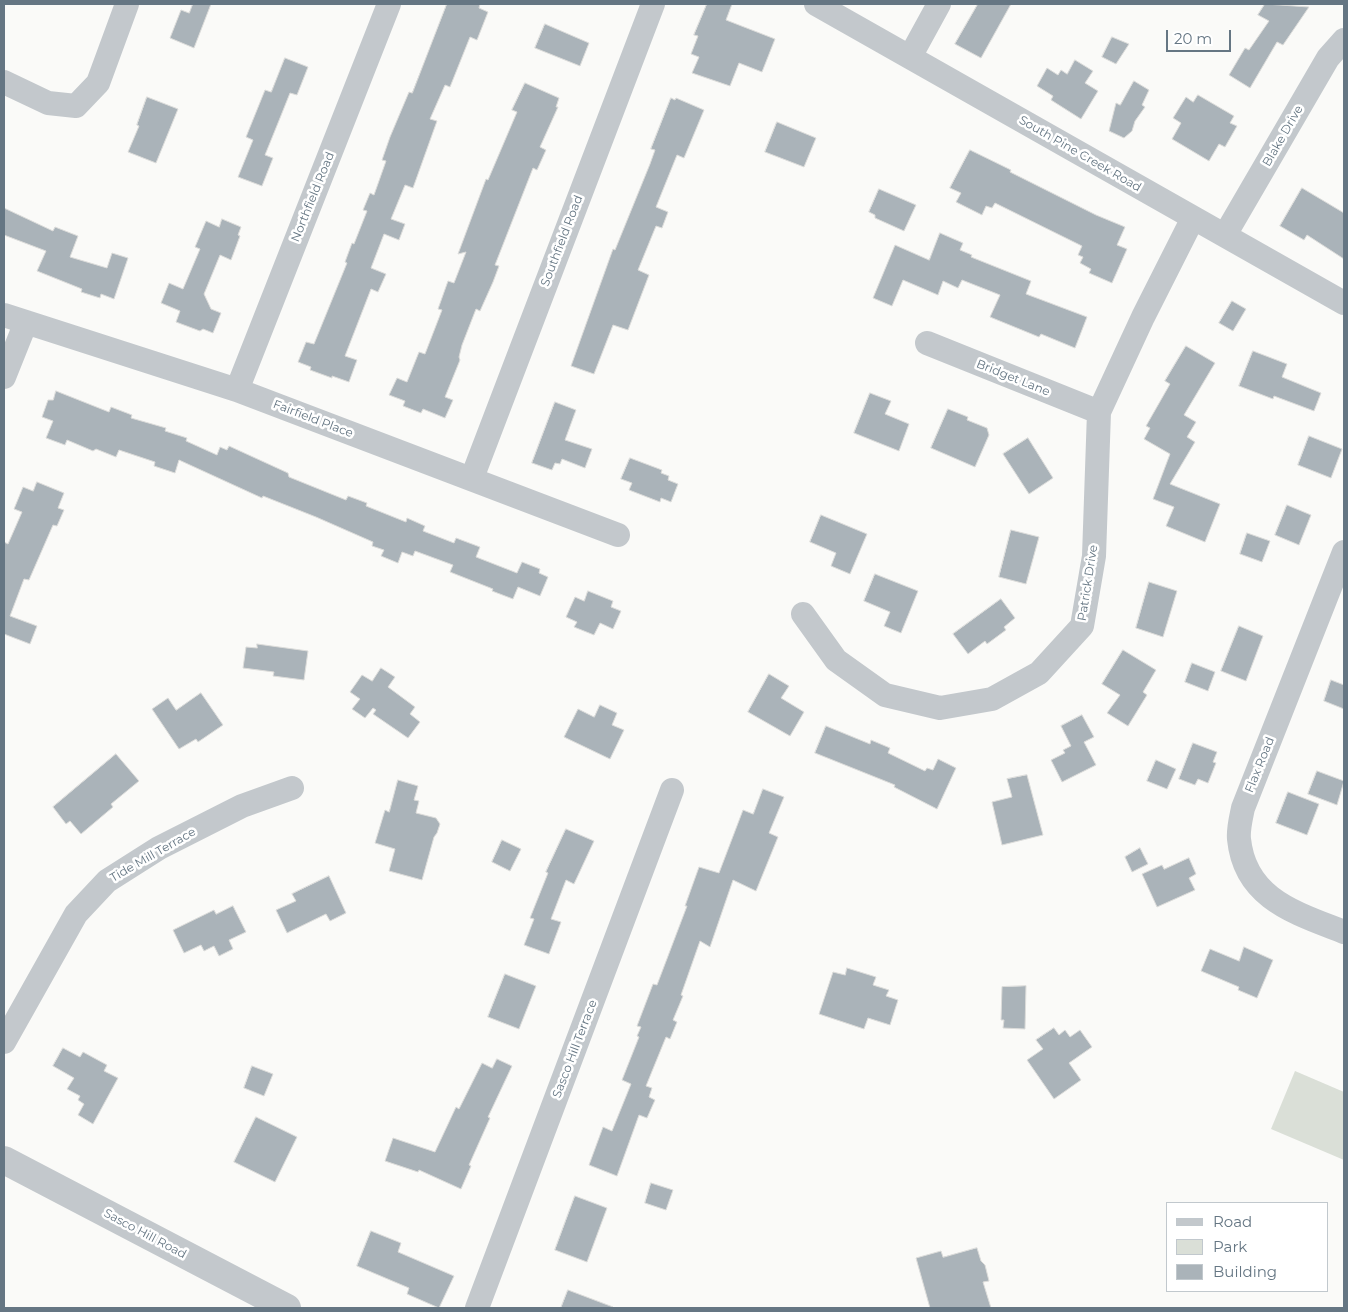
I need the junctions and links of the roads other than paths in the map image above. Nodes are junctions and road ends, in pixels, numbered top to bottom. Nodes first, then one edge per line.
1 (127, 4) edge
2 (389, 4) edge
3 (653, 4) edge
4 (816, 4) edge
5 (939, 4) edge
6 (1344, 40) edge
7 (910, 57) junction
8 (4, 82) edge
9 (1193, 218) junction
10 (1225, 235) junction
11 (1344, 303) edge
12 (15, 318) edge
13 (927, 343) dead end
14 (4, 377) edge
15 (237, 390) junction
16 (1099, 412) junction
17 (472, 478) junction
18 (618, 535) dead end
19 (1344, 552) edge
20 (803, 614) dead end
21 (292, 788) dead end
22 (672, 790) dead end
23 (1344, 932) edge
24 (4, 1042) edge
25 (4, 1160) edge
26 (287, 1308) edge
27 (477, 1308) edge

1 - 8 street
2 - 15 street, Northfield Road
3 - 17 street, Southfield Road
4 - 7 street, South Pine Creek Road
5 - 7 street
6 - 10 street, Blake Drive
7 - 9 street, South Pine Creek Road
9 - 10 street, South Pine Creek Road
9 - 16 street, Patrick Drive
10 - 11 street, South Pine Creek Road
12 - 14 street
12 - 15 street, Fairfield Place
13 - 16 street, Bridget Lane
15 - 17 street, Fairfield Place
16 - 20 street, Patrick Drive
17 - 18 street, Fairfield Place
19 - 23 street, Flax Road
21 - 24 street, Tide Mill Terrace
22 - 27 street, Sasco Hill Terrace
25 - 26 street, Sasco Hill Road

